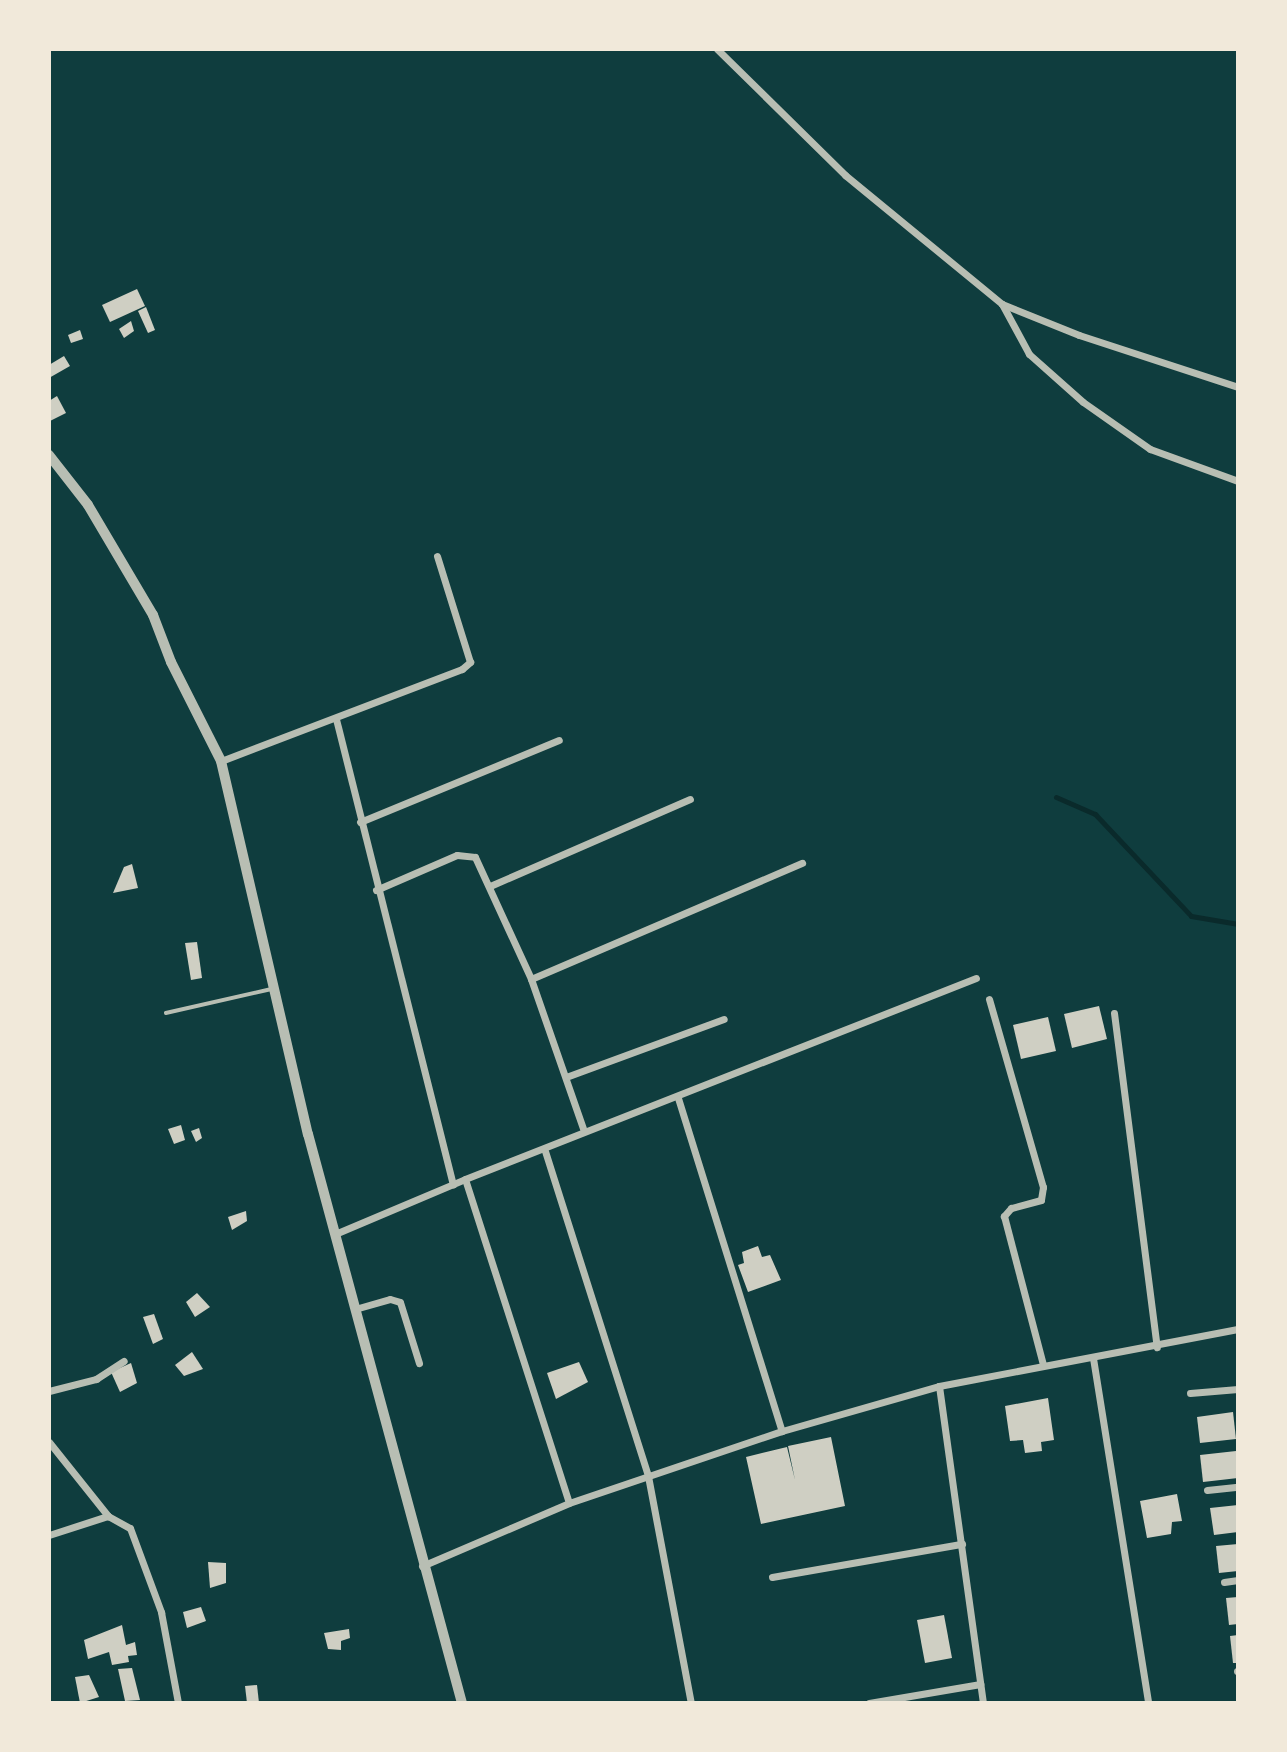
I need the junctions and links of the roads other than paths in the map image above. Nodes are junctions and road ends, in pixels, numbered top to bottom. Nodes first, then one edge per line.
1 (716, 49) edge
2 (1002, 304) junction
3 (1238, 387) edge
4 (49, 455) edge
5 (1238, 481) edge
6 (437, 556) dead end
7 (336, 719) junction
8 (559, 740) dead end
9 (221, 761) junction
10 (690, 799) dead end
11 (360, 822) junction
12 (802, 863) dead end
13 (490, 886) junction
14 (376, 890) junction
15 (976, 978) dead end
16 (531, 979) junction
17 (274, 988) junction
18 (989, 999) dead end
19 (166, 1013) dead end
20 (1114, 1013) dead end
21 (724, 1019) dead end
22 (565, 1077) junction
23 (678, 1098) junction
24 (584, 1131) junction
25 (545, 1151) junction
26 (465, 1178) junction
27 (453, 1185) junction
28 (335, 1234) junction
29 (355, 1309) junction
30 (1238, 1329) edge
31 (1157, 1347) junction
32 (1093, 1359) junction
33 (124, 1361) dead end
34 (419, 1363) dead end
35 (1043, 1365) junction
36 (939, 1386) junction
37 (1238, 1389) edge
38 (49, 1391) edge
39 (1190, 1393) dead end
40 (782, 1431) junction
41 (49, 1442) edge
42 (648, 1476) junction
43 (1238, 1487) edge
44 (1207, 1490) dead end
45 (569, 1503) junction
46 (108, 1516) junction
47 (49, 1535) edge
48 (961, 1544) junction
49 (421, 1566) junction
50 (772, 1577) dead end
51 (1238, 1580) edge
52 (1224, 1582) dead end
53 (979, 1684) junction
54 (178, 1703) edge
55 (461, 1703) edge
56 (691, 1703) edge
57 (869, 1703) edge
58 (983, 1703) edge
59 (1148, 1703) edge

1 - 2 street
2 - 3 street
2 - 5 street
4 - 9 street
6 - 7 street
7 - 9 street
7 - 11 street
8 - 11 street
9 - 17 street
10 - 13 street
11 - 14 street
12 - 16 street
13 - 14 street
13 - 16 street
14 - 27 street
15 - 23 street
16 - 22 street
17 - 19 lane
17 - 28 street
18 - 35 street
20 - 31 street
21 - 22 street
22 - 24 street
23 - 24 street
23 - 40 street
24 - 25 street
25 - 26 street
25 - 42 street
26 - 27 street
26 - 45 street
27 - 28 street
28 - 29 street
29 - 34 street
29 - 49 street
30 - 31 street
31 - 32 street
32 - 35 street
32 - 59 street
33 - 38 street
35 - 36 street
36 - 40 street
36 - 48 street
37 - 39 street
40 - 42 street
41 - 46 street
42 - 45 street
42 - 56 street
43 - 44 street
45 - 49 street
46 - 47 street
46 - 54 street
48 - 50 street
48 - 53 street
49 - 55 street
51 - 52 street
53 - 57 street
53 - 58 street

